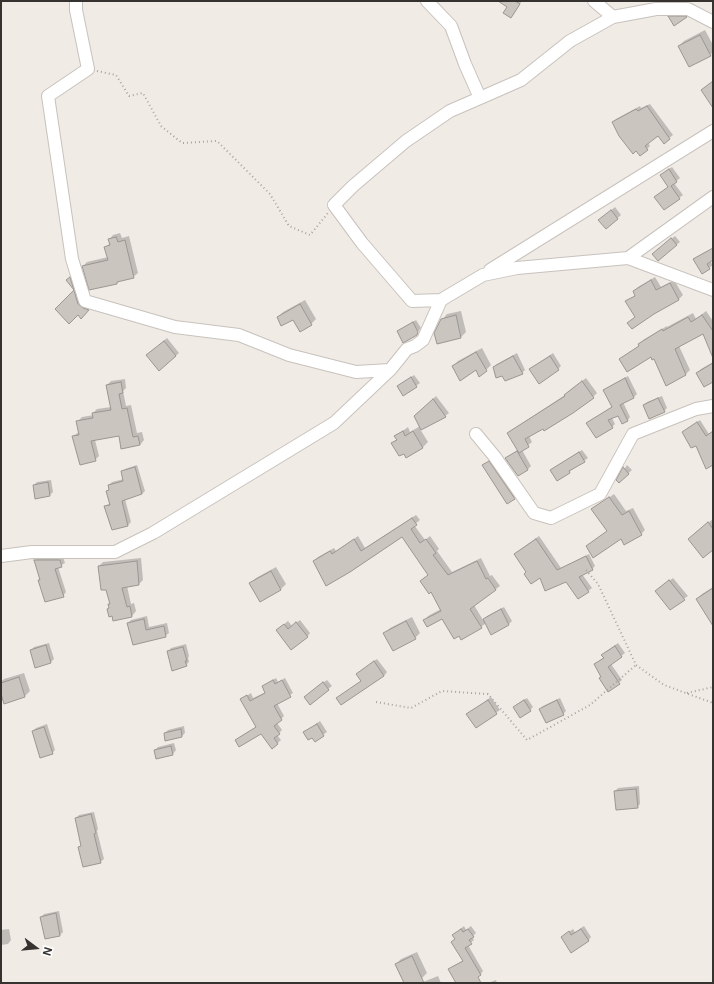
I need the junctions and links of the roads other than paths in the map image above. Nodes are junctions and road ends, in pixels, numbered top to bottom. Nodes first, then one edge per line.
1 (76, 1) edge
2 (427, 1) edge
3 (594, 1) edge
4 (686, 5) edge
5 (613, 17) junction
6 (713, 22) edge
7 (480, 98) junction
8 (713, 130) edge
9 (713, 198) edge
10 (628, 258) junction
11 (483, 275) junction
12 (711, 287) edge
13 (441, 300) junction
14 (390, 370) junction
15 (713, 406) edge
16 (476, 434) dead end
17 (1, 556) edge

1 - 14 street
2 - 7 street
3 - 5 street
4 - 5 street
4 - 6 street
5 - 7 street
7 - 13 street
8 - 11 street
9 - 10 street
10 - 11 street
10 - 12 street
11 - 13 street
13 - 14 street
14 - 17 street
15 - 16 street

